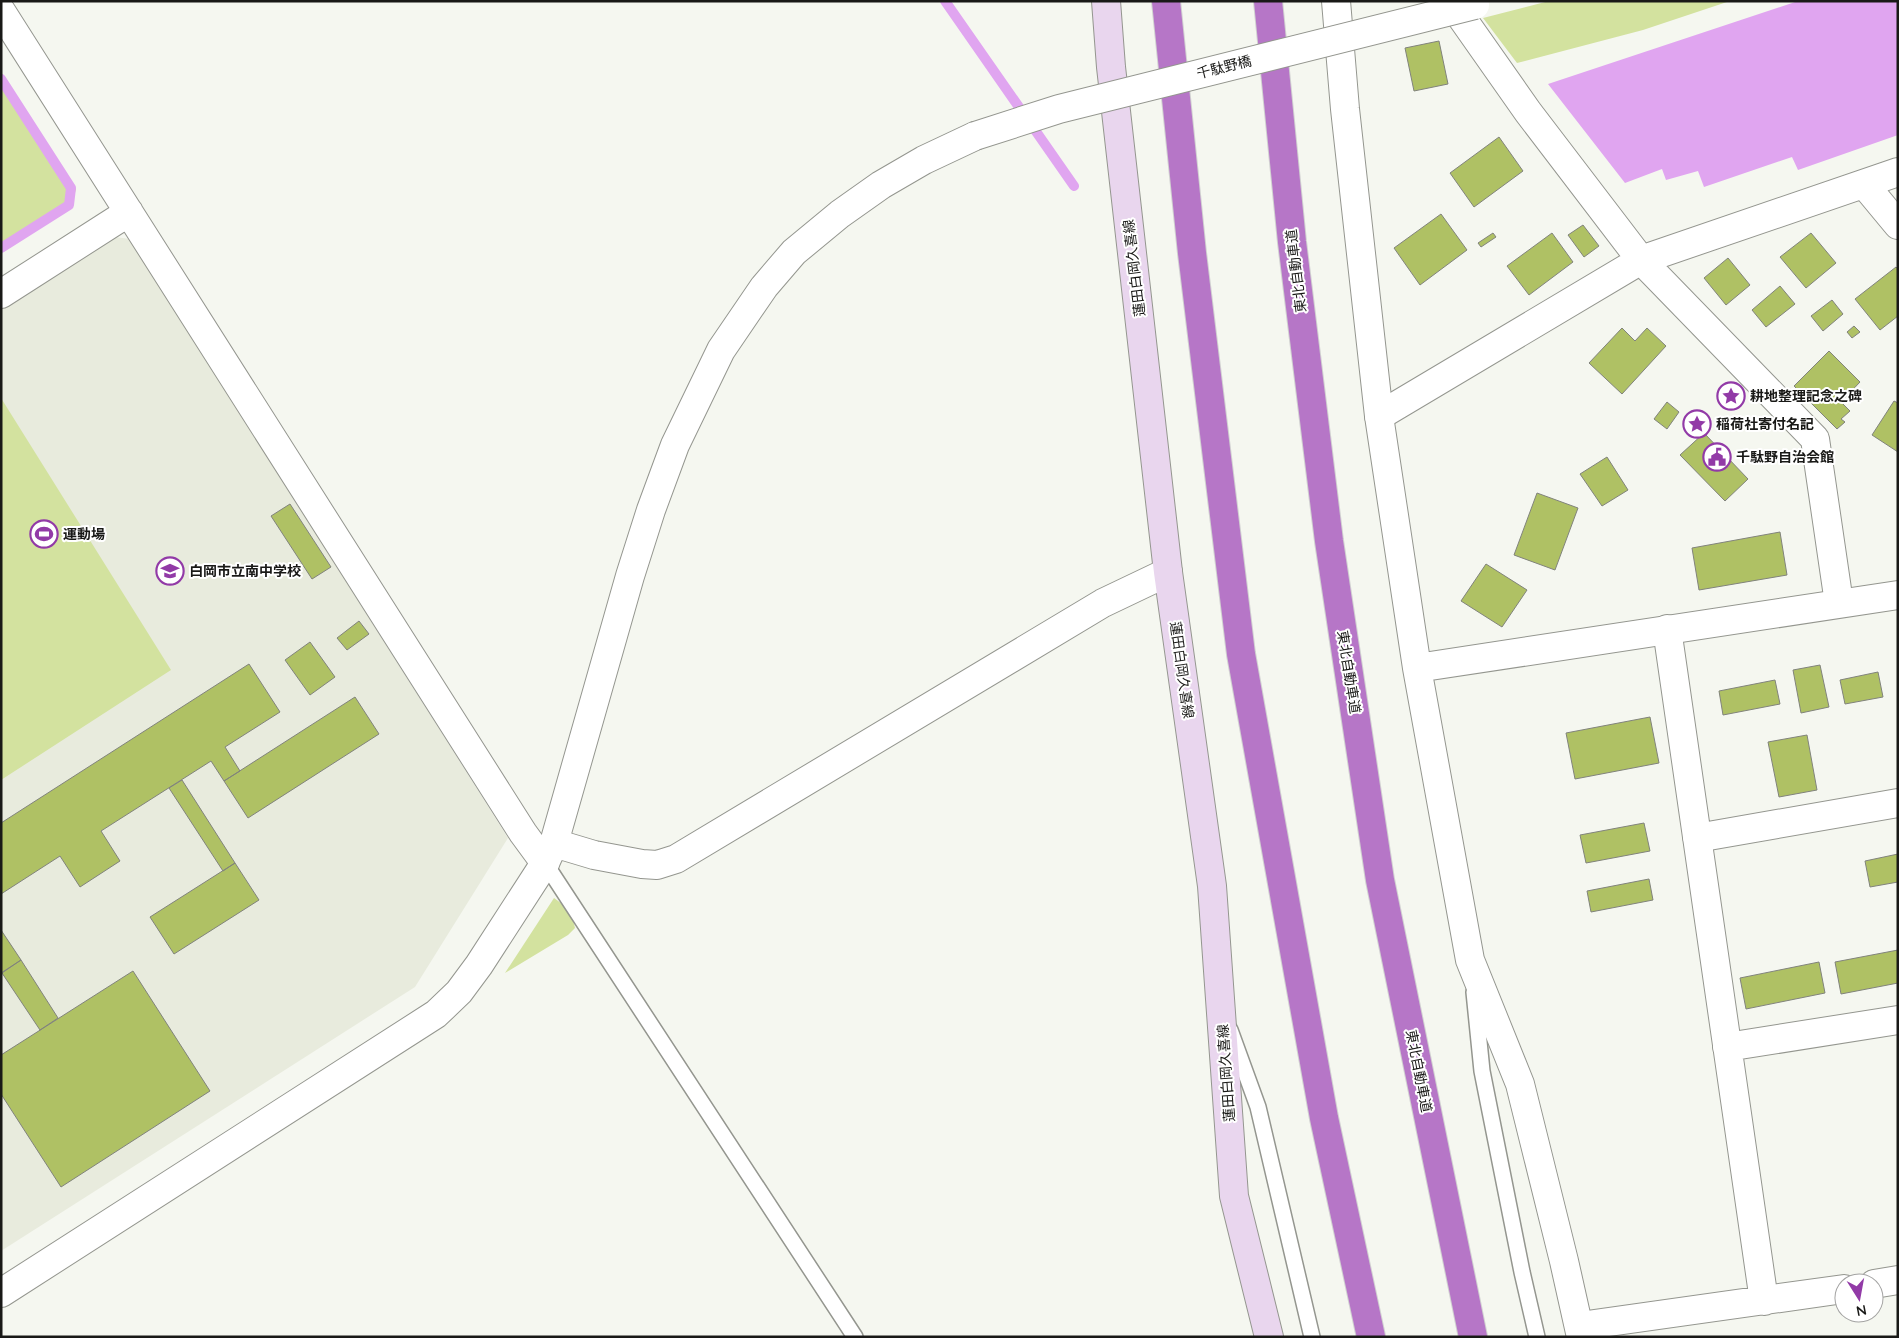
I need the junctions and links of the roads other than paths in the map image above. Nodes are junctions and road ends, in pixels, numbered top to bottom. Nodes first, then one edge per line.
1 (1106, 1) edge
2 (1166, 1) edge
3 (1268, 1) edge
4 (1336, 1) edge
5 (1471, 2) edge
6 (1, 11) edge
7 (1898, 172) edge
8 (1864, 184) junction
9 (129, 212) junction
10 (1898, 225) edge
11 (1641, 260) junction
12 (1, 294) edge
13 (1378, 416) junction
14 (1168, 572) junction
15 (1898, 595) edge
16 (1839, 603) junction
17 (1667, 629) junction
18 (1417, 668) junction
19 (1898, 803) edge
20 (1697, 838) junction
21 (549, 853) junction
22 (1470, 960) junction
23 (1222, 1005) junction
24 (1898, 1020) edge
25 (1727, 1047) junction
26 (1898, 1280) edge
27 (1884, 1282) edge
28 (1834, 1290) edge
29 (1, 1294) edge
30 (1764, 1301) junction
31 (1580, 1331) edge
32 (855, 1337) edge
33 (1269, 1337) edge
34 (1312, 1337) edge
35 (1371, 1337) edge
36 (1473, 1337) edge
37 (1537, 1337) edge

1 - 14 main road, 蓮田白岡久喜線
2 - 35 highway
3 - 36 highway, 東北自動車道
4 - 13 street
5 - 11 street
5 - 21 street, 千駄野橋, bridge
6 - 9 street
7 - 8 street
8 - 10 street
8 - 11 street
9 - 12 street
9 - 21 street
11 - 13 street
11 - 16 street
13 - 18 street
14 - 21 street
14 - 23 main road, 蓮田白岡久喜線
15 - 16 street
16 - 17 street
17 - 18 street
17 - 20 street
18 - 22 street
19 - 20 street
20 - 25 street
21 - 29 street, 千駄野橋
21 - 32 lane
22 - 31 street
22 - 37 lane
23 - 33 main road, 蓮田白岡久喜線
23 - 34 lane
24 - 25 street
25 - 30 street
26 - 27 street
28 - 30 street
30 - 31 street

